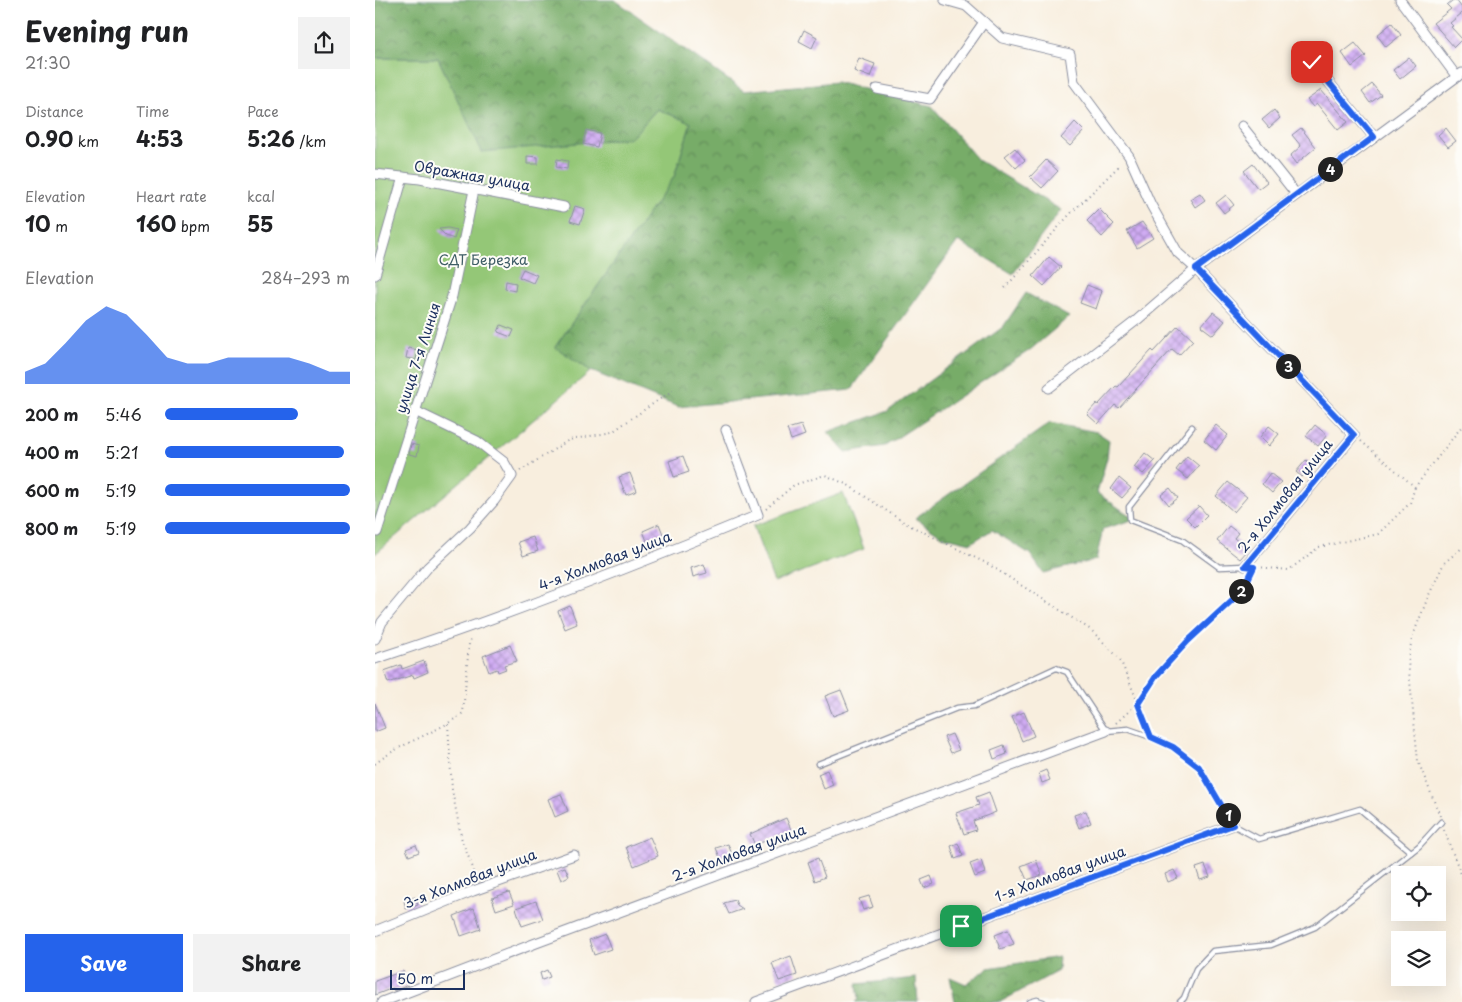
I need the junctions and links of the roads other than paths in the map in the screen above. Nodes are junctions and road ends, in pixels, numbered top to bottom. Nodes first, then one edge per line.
1 (945, 0) edge
2 (1400, 0) edge
3 (984, 22) junction
4 (1312, 62) dead end
5 (1459, 75) edge
6 (877, 89) dead end
7 (1242, 126) dead end
8 (1374, 137) junction
9 (375, 174) edge
10 (403, 177) junction
11 (474, 190) junction
12 (1296, 194) junction
13 (564, 207) dead end
14 (1196, 269) junction
15 (375, 275) edge
16 (1049, 388) dead end
17 (415, 411) junction
18 (1192, 427) dead end
19 (726, 430) dead end
20 (377, 532) dead end
21 (1245, 566) joint
22 (375, 639) edge
23 (375, 659) edge
24 (1106, 732) junction
25 (817, 764) dead end
26 (1441, 822) road end
27 (1233, 825) junction
28 (1411, 852) junction
29 (574, 855) dead end
30 (375, 931) edge
31 (382, 1002) edge
32 (756, 1002) edge
33 (1030, 1002) edge
34 (1043, 1002) edge
35 (1181, 1002) edge

1 - 3 street
2 - 5 street
3 - 6 street
3 - 14 street, 2-я Холмовая улица
4 - 8 street
5 - 8 street
7 - 12 street
8 - 12 street
9 - 10 street, Овражная улица
10 - 11 street, Овражная улица
10 - 15 street
11 - 13 street, Овражная улица
11 - 17 street, улица 7-я Линия
12 - 14 street
14 - 16 street
14 - 21 street, 2-я Холмовая улица
17 - 20 street, улица 7-я Линия
17 - 22 street
18 - 21 lane
19 - 23 street, 4-я Холмовая улица
24 - 25 lane
24 - 27 lane
24 - 31 street, 2-я Холмовая улица
26 - 28 lane
27 - 28 lane
27 - 32 street, 1-я Холмовая улица
28 - 35 lane
29 - 30 street, 3-я Холмовая улица
33 - 34 lane

